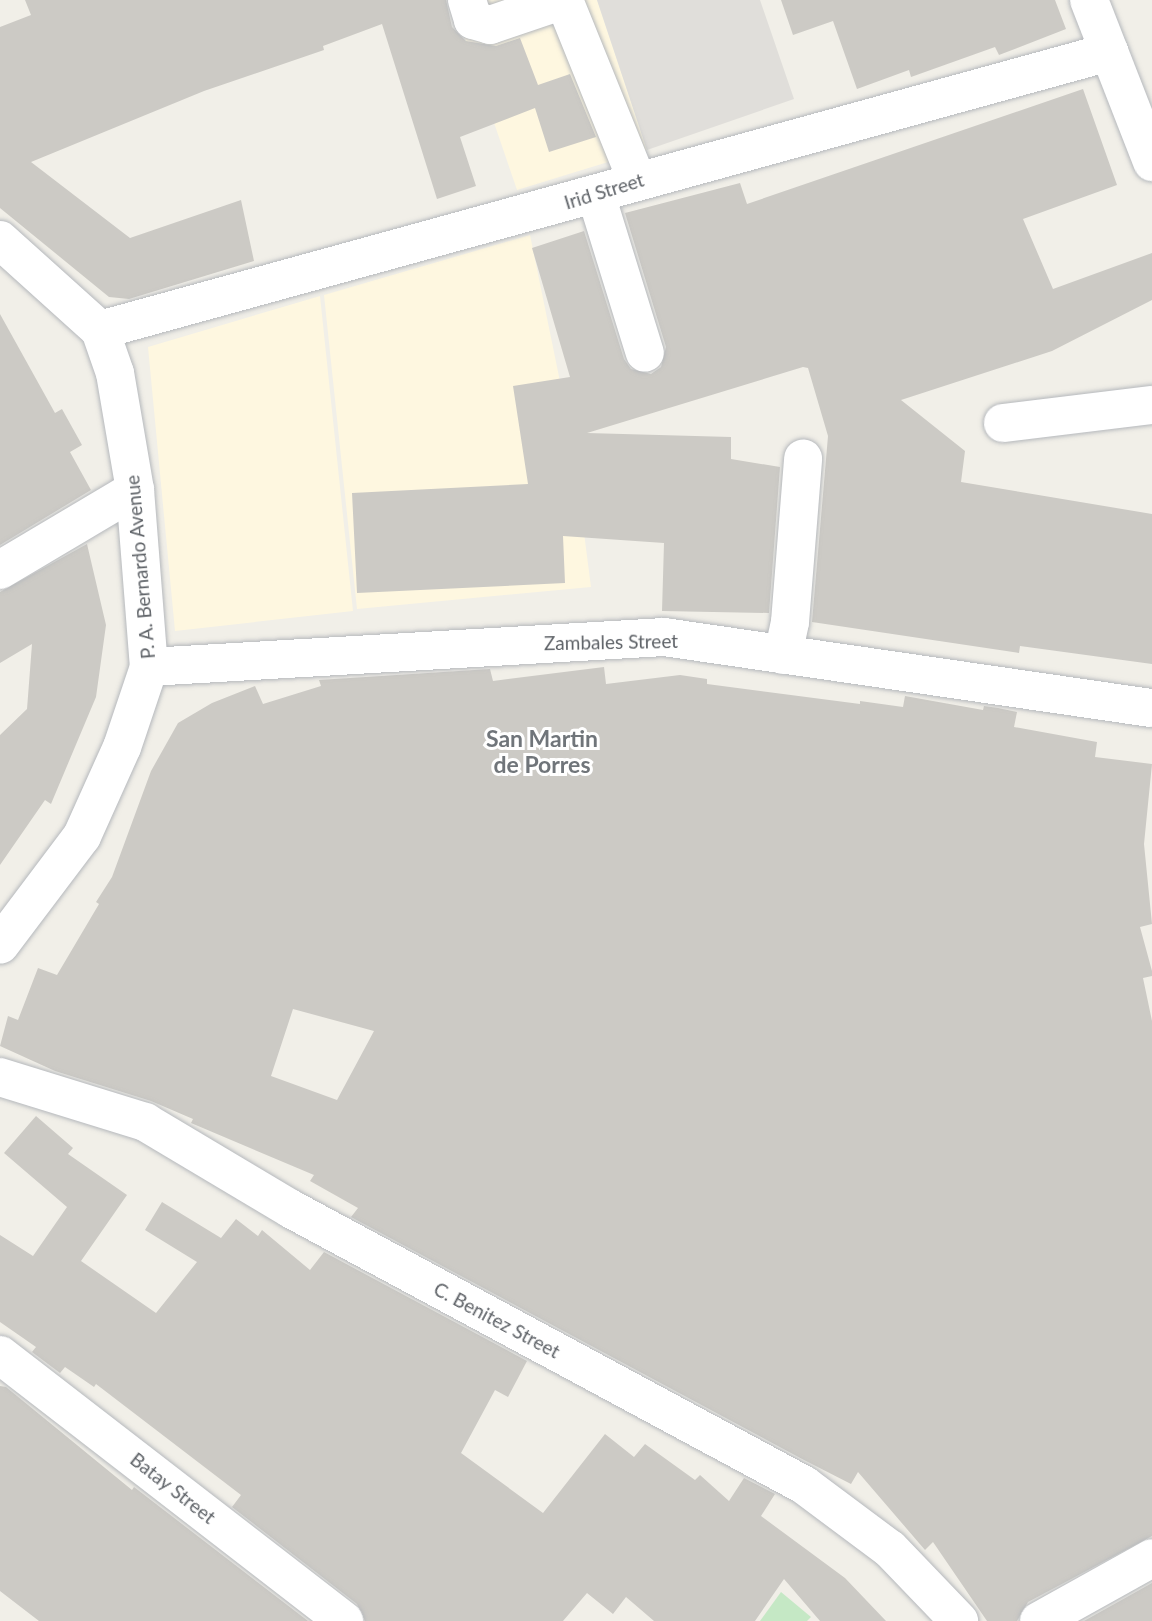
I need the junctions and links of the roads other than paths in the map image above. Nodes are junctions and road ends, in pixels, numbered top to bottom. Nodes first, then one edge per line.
1 (467, 0) edge
2 (564, 0) edge
3 (1089, 0) edge
4 (1109, 52) junction
5 (1152, 162) edge
6 (637, 181) junction
7 (596, 195) junction
8 (0, 240) edge
9 (100, 330) junction
10 (645, 353) dead end
11 (1152, 405) edge
12 (1003, 423) dead end
13 (803, 459) dead end
14 (135, 490) junction
15 (0, 570) edge
16 (783, 655) junction
17 (149, 667) junction
18 (1152, 708) edge
19 (0, 945) edge
20 (0, 1077) edge
21 (0, 1356) edge
22 (1152, 1558) edge
23 (344, 1621) edge
24 (959, 1621) edge
25 (1039, 1621) edge

1 - 2 street
2 - 6 street
3 - 4 street
4 - 5 street
4 - 6 street, Irid Street
6 - 7 street, Irid Street
7 - 9 street, Irid Street
7 - 10 street
8 - 9 street, P. A. Bernardo Avenue
9 - 14 street, P. A. Bernardo Avenue
11 - 12 street
13 - 16 street
14 - 15 street
14 - 17 street, P. A. Bernardo Avenue
16 - 17 street, Zambales Street
16 - 18 street, Zambales Street
17 - 19 street, P. A. Bernardo Avenue
20 - 24 street, C. Benitez Street
21 - 23 street, Batay Street
22 - 25 street

